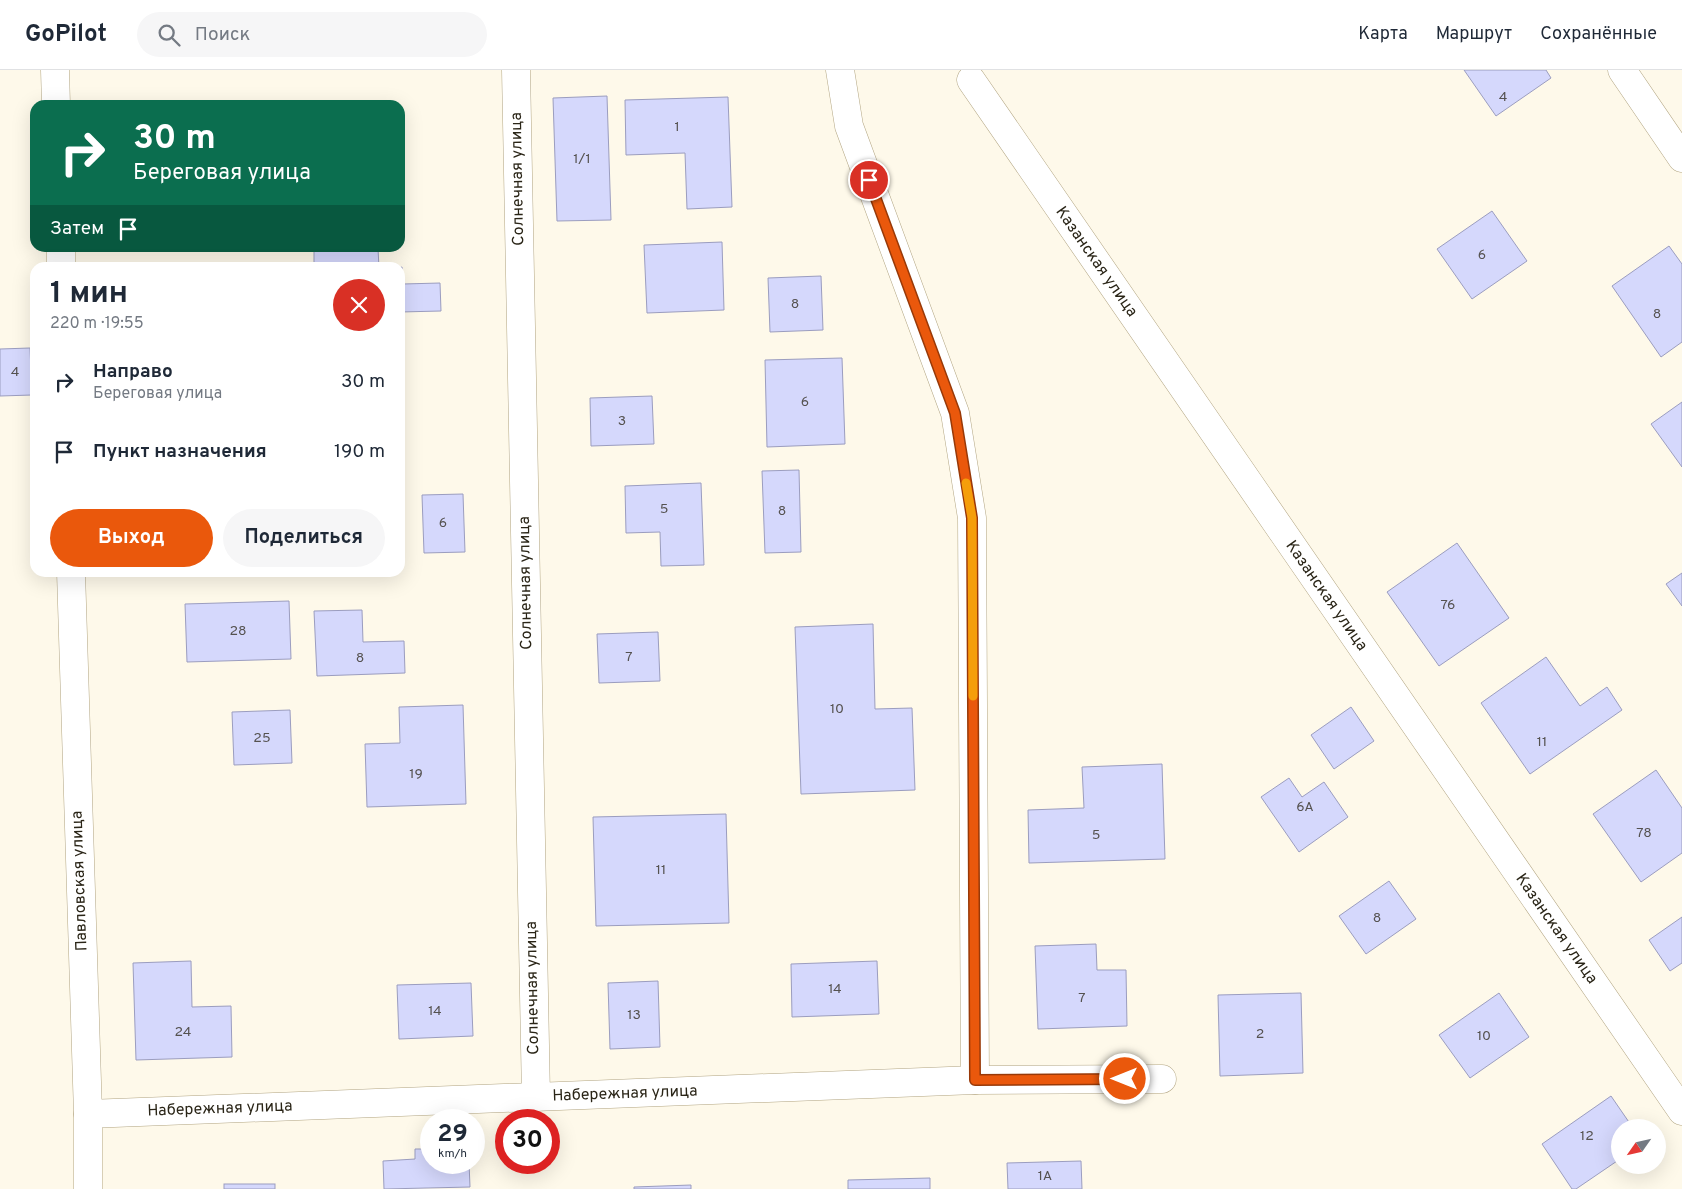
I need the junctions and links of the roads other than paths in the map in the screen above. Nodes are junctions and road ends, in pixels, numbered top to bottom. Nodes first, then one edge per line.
1 (55, 70) edge
2 (516, 70) edge
3 (840, 70) edge
4 (1622, 70) edge
5 (971, 80) dead end
6 (56, 100) edge
7 (1682, 158) edge
8 (71, 577) edge
9 (1162, 1079) dead end
10 (975, 1080) junction
11 (536, 1097) junction
12 (1682, 1111) edge
13 (88, 1114) junction
14 (88, 1189) edge

1 - 6 street
2 - 11 street, Солнечная улица
3 - 10 street
4 - 7 street
5 - 12 street, Казанская улица
8 - 13 street, Павловская улица
9 - 10 street, Набережная улица
10 - 11 street, Набережная улица
11 - 13 street, Набережная улица
13 - 14 street, Павловская улица

